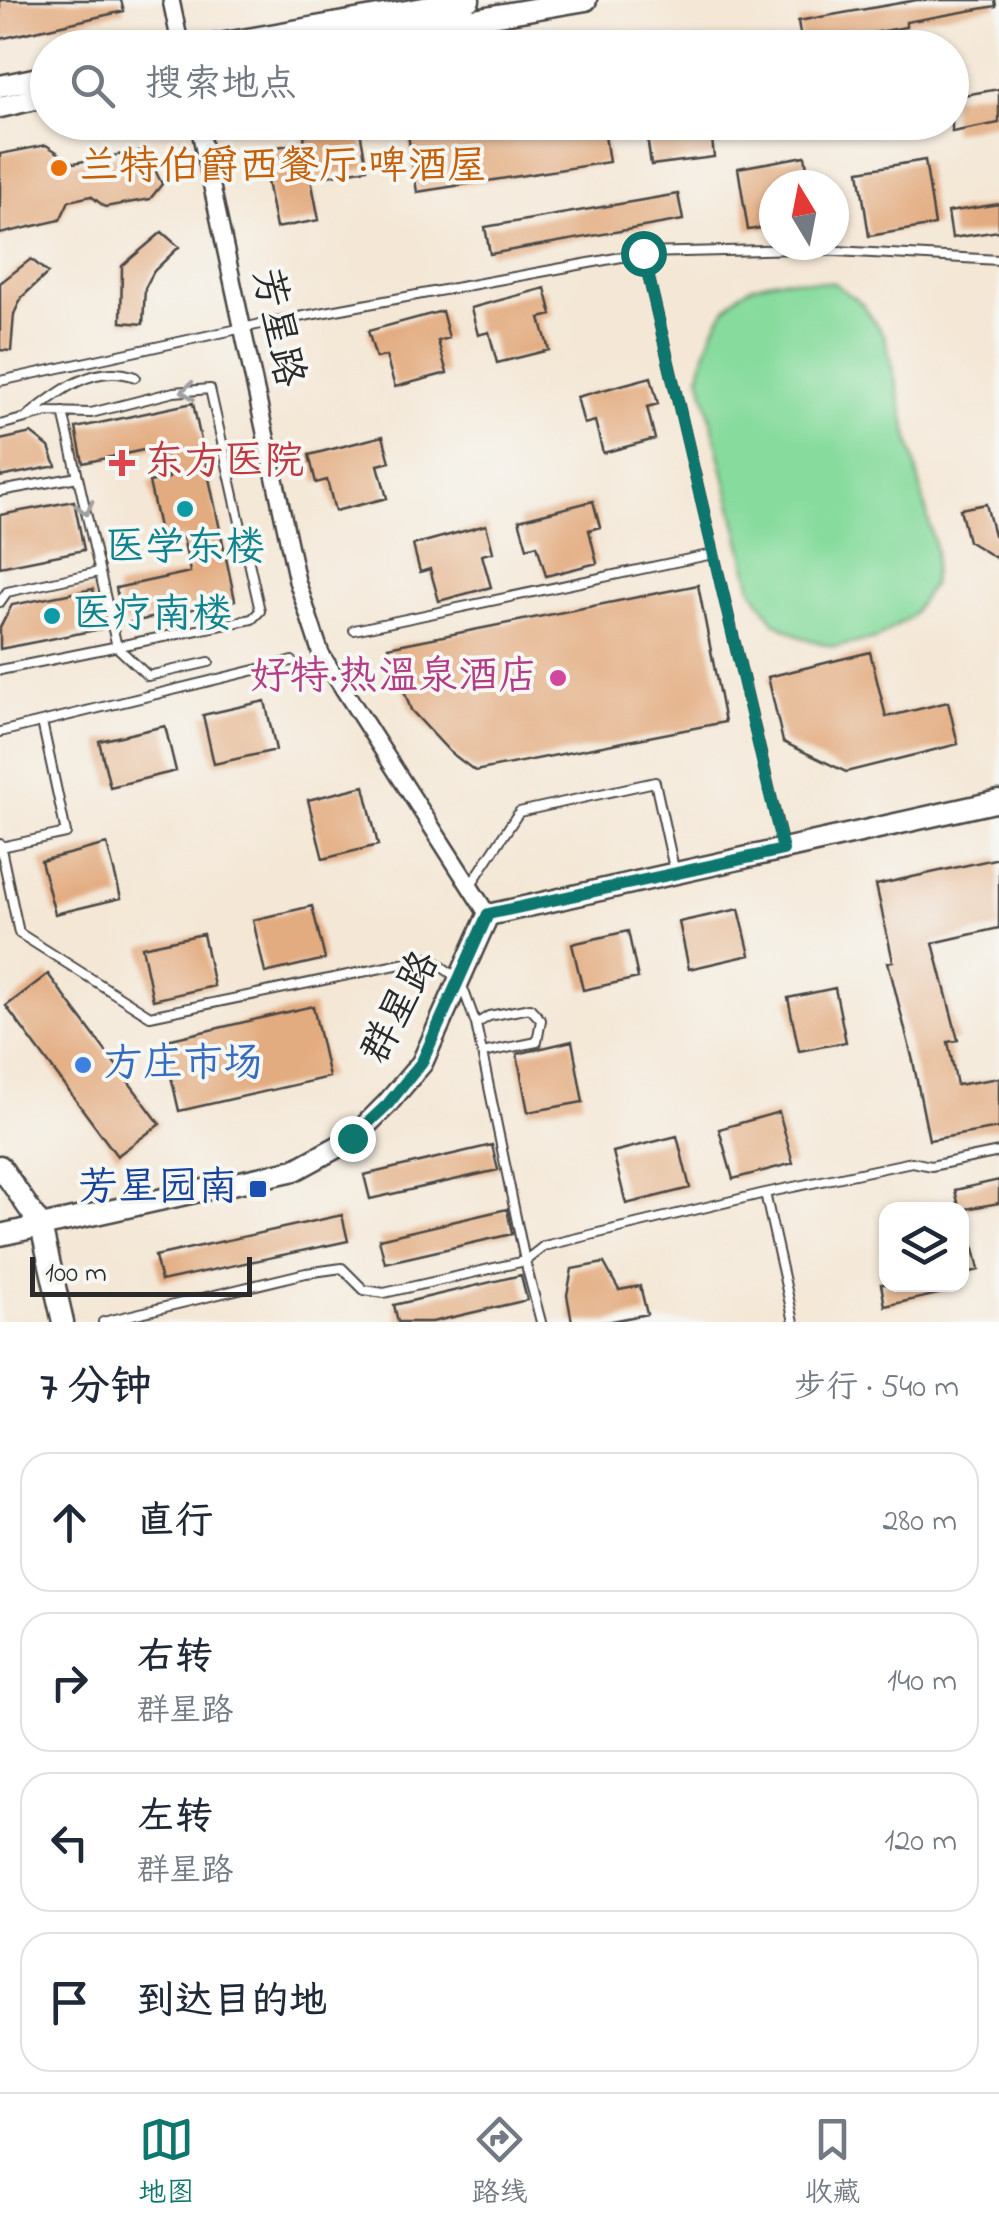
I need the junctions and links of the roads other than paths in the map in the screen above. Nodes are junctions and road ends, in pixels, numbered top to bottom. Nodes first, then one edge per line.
1 (170, 0) edge
2 (470, 0) edge
3 (586, 0) edge
4 (178, 30) edge
5 (299, 30) edge
6 (410, 30) edge
7 (30, 80) edge
8 (0, 86) edge
9 (30, 100) edge
10 (0, 107) edge
11 (202, 140) edge
12 (643, 253) junction
13 (999, 260) edge
14 (243, 328) junction
15 (135, 377) dead end
16 (0, 381) edge
17 (63, 412) junction
18 (25, 418) junction
19 (0, 425) edge
20 (78, 477) junction
21 (0, 492) edge
22 (714, 554) junction
23 (100, 572) junction
24 (0, 602) edge
25 (354, 630) dead end
26 (117, 647) junction
27 (292, 661) dead end
28 (209, 662) dead end
29 (0, 670) edge
30 (42, 722) junction
31 (0, 732) edge
32 (999, 800) edge
33 (0, 845) edge
34 (783, 850) junction
35 (675, 874) junction
36 (470, 886) junction
37 (488, 914) junction
38 (460, 980) junction
39 (476, 1024) junction
40 (482, 1052) junction
41 (999, 1152) edge
42 (0, 1166) edge
43 (765, 1193) junction
44 (41, 1226) junction
45 (0, 1235) edge
46 (525, 1261) junction
47 (64, 1322) edge
48 (104, 1322) edge
49 (541, 1322) edge
50 (794, 1322) edge

1 - 4 street
2 - 5 street
3 - 6 street
7 - 8 street
9 - 10 street
11 - 14 street, 芳星路
12 - 13 lane
12 - 14 lane
12 - 22 lane
14 - 16 lane
14 - 36 street, 芳星路
15 - 18 lane
17 - 18 lane
17 - 20 lane
26 -> 17 lane
18 - 19 lane
20 - 21 lane
20 -> 23 lane
22 - 25 lane
22 - 34 lane
23 - 24 lane
23 - 26 lane
26 - 28 lane
26 - 29 lane
27 - 30 lane
30 - 31 lane
30 - 33 lane
32 - 34 street
33 - 38 lane
34 - 35 street
35 - 36 lane
35 - 37 street
36 - 37 street, 芳星路
37 - 38 street, 群星路
38 - 39 lane
38 - 44 street, 群星路
39 - 40 lane
39 - 40 lane
40 - 46 lane
41 - 43 lane
42 - 44 street
43 - 46 lane
43 - 50 lane
44 - 45 street, 群星路
44 - 47 street
46 - 48 lane
46 - 49 lane

